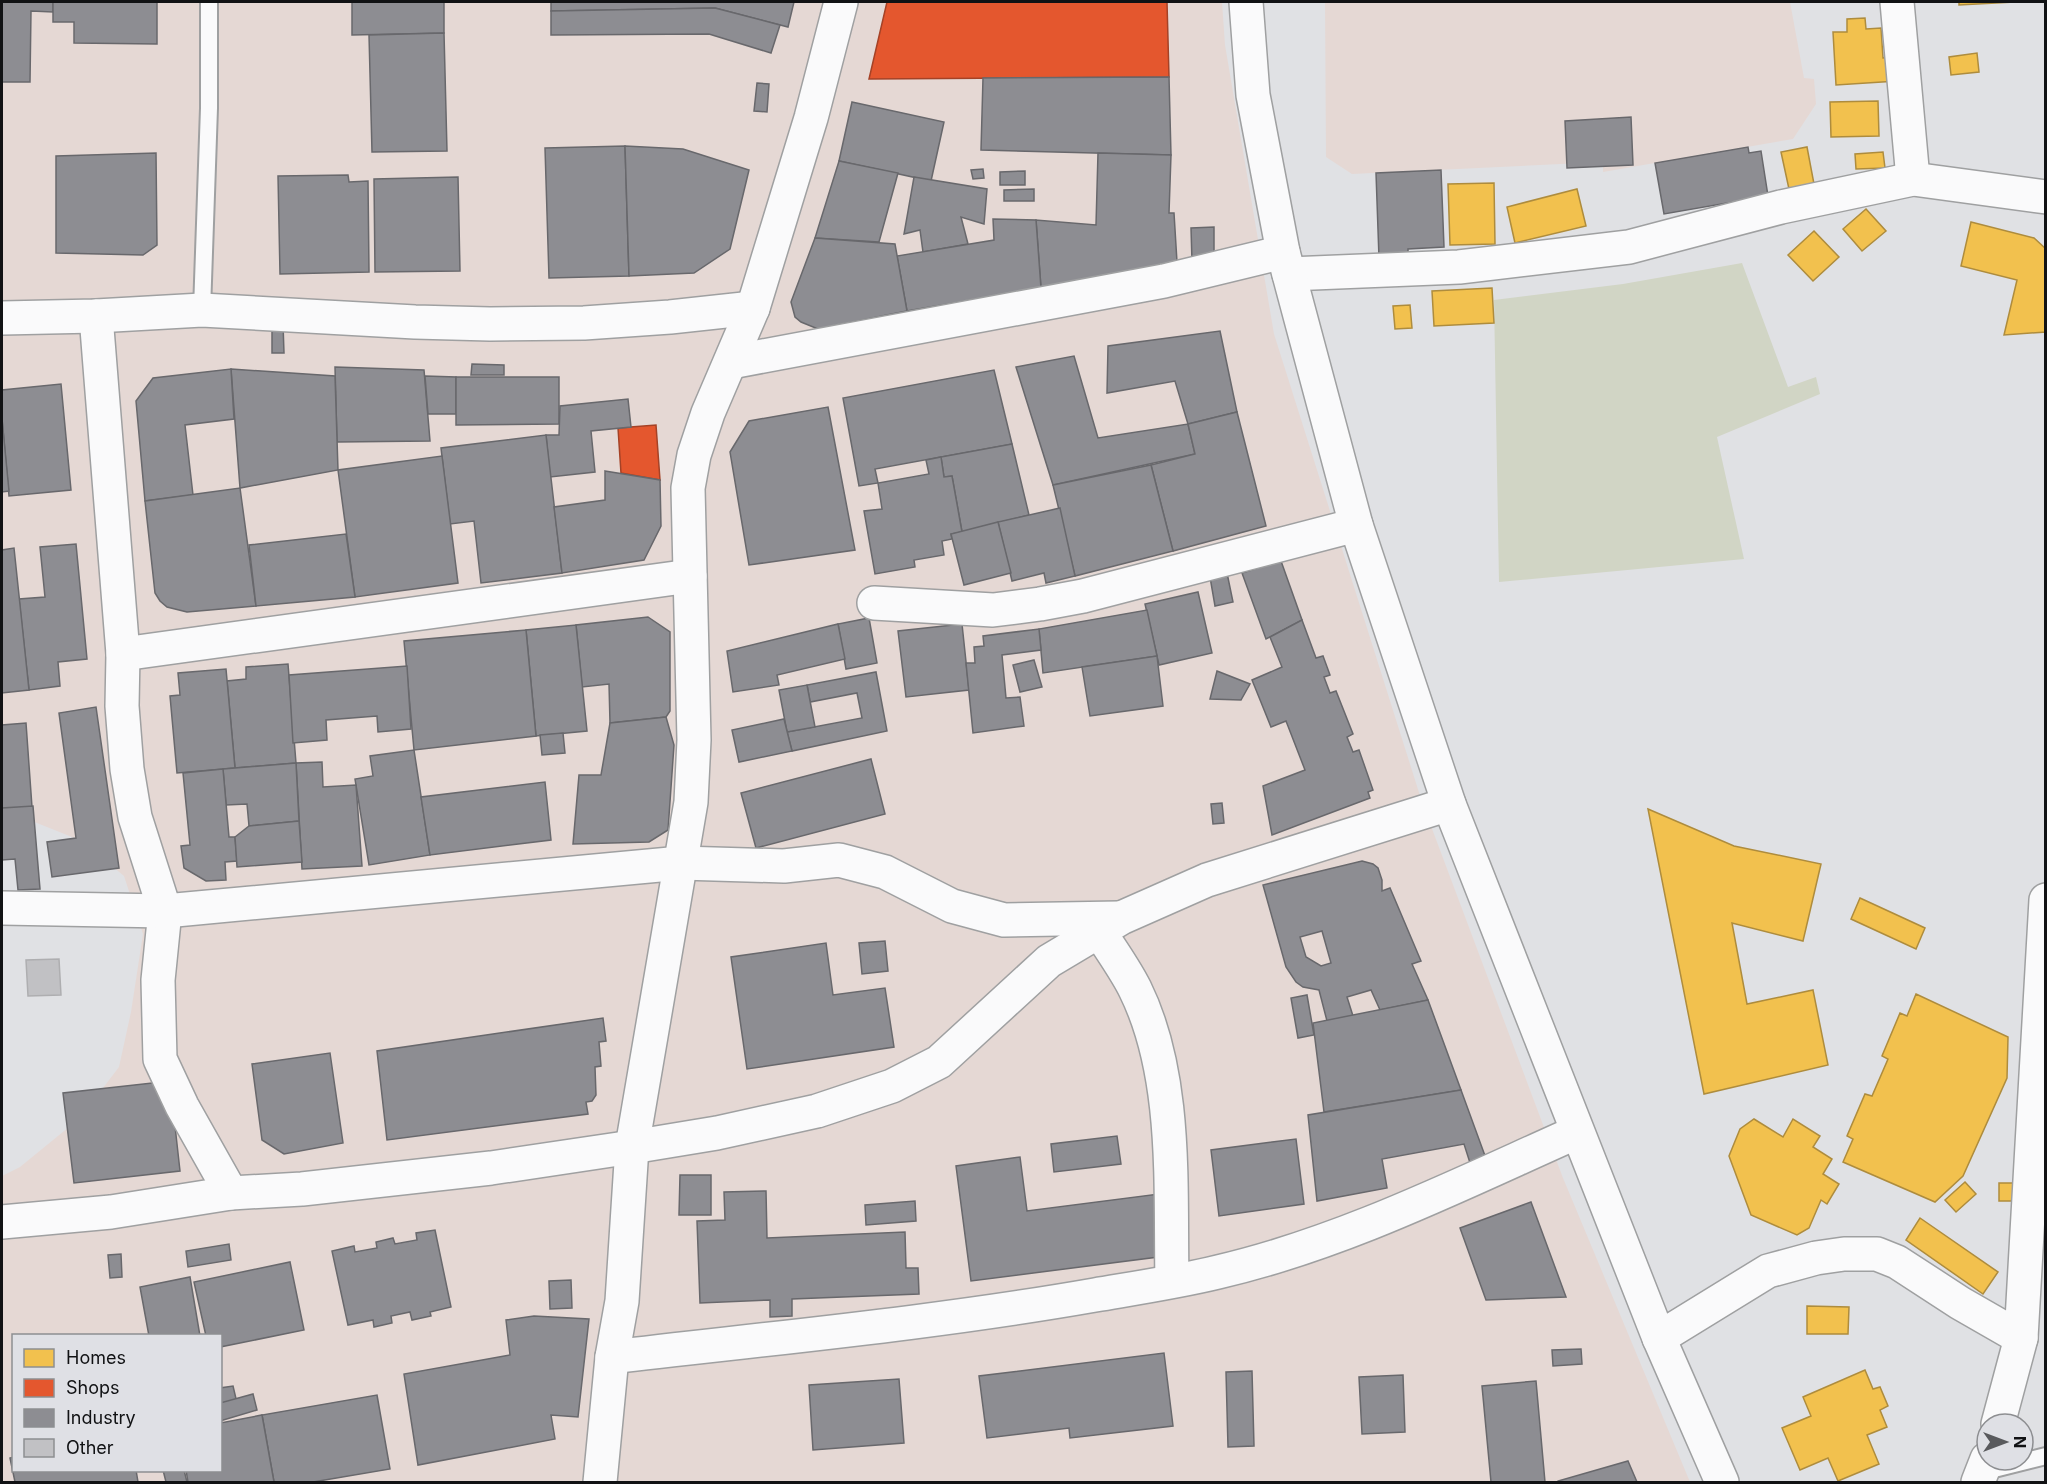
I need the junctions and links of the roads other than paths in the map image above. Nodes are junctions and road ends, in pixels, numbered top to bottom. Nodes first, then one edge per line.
1 (208, 2) edge
2 (841, 2) edge
3 (1245, 2) edge
4 (1897, 2) edge
5 (1913, 178) junction
6 (2046, 196) edge
7 (1286, 263) junction
8 (753, 308) junction
9 (202, 310) junction
10 (96, 316) junction
11 (2, 318) edge
12 (731, 363) junction
13 (1356, 525) junction
14 (690, 576) junction
15 (874, 603) dead end
16 (123, 654) junction
17 (1449, 804) junction
18 (681, 863) junction
19 (2046, 900) edge
20 (2, 908) edge
21 (165, 911) junction
22 (1110, 925) junction
23 (1577, 1132) junction
24 (632, 1147) junction
25 (231, 1193) junction
26 (2, 1222) edge
27 (1172, 1281) junction
28 (1659, 1338) junction
29 (2021, 1338) junction
30 (612, 1357) junction
31 (2001, 1412) edge
32 (600, 1482) edge
33 (1722, 1482) edge

1 - 9 lane
2 - 8 street
3 - 7 street
4 - 5 street
5 - 6 street
5 - 7 street
7 - 12 street
7 - 13 street
8 - 9 street
8 - 12 street
9 - 10 street
10 - 11 street
10 - 16 street
12 - 14 street
13 - 15 street
13 - 17 street
14 - 16 street
14 - 18 street
16 - 21 street
17 - 22 street
17 - 23 street
18 - 21 street
18 - 22 street
18 - 24 street
19 - 29 street
20 - 21 street
21 - 25 street
22 - 24 street
22 - 27 street
23 - 27 street
23 - 28 street
24 - 25 street
24 - 30 street
25 - 26 street
27 - 30 street
28 - 29 street
28 - 33 street
29 - 31 street
30 - 32 street

